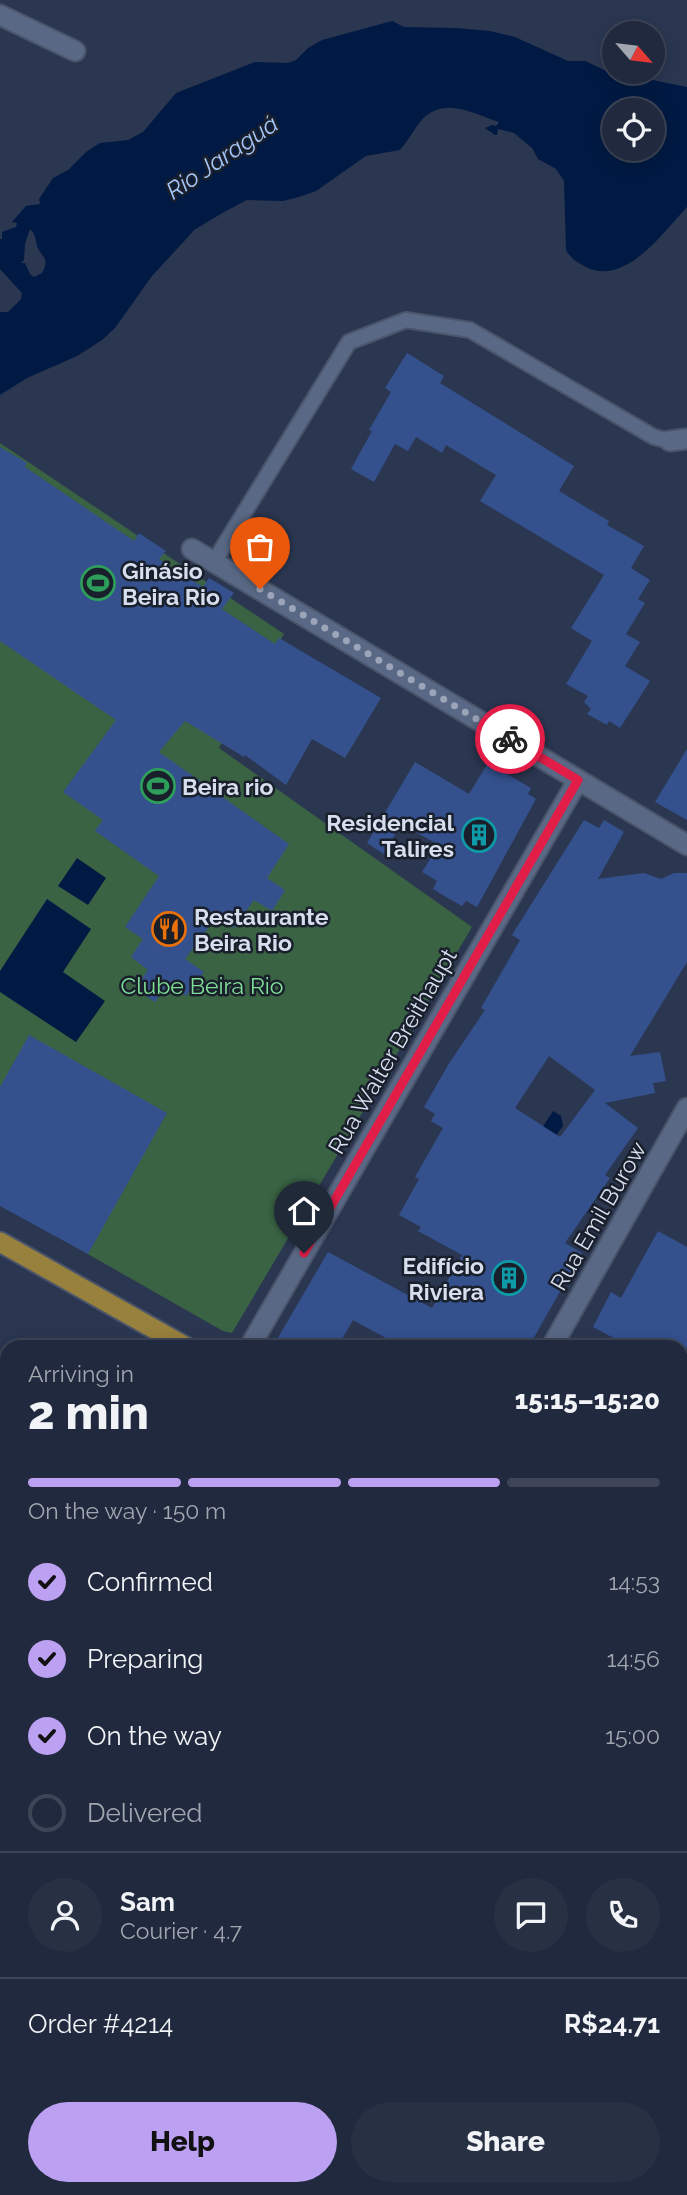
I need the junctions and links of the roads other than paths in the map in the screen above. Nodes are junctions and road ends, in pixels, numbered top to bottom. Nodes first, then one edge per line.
1 (0, 15) edge
2 (75, 51) dead end
3 (679, 440) edge
4 (192, 549) dead end
5 (214, 562) junction
6 (578, 780) junction
7 (687, 845) edge
8 (687, 1108) edge
9 (0, 1242) edge
10 (174, 1340) edge
11 (254, 1340) edge
12 (556, 1340) edge

1 - 2 street
3 - 5 lane
4 - 5 street
5 - 6 street
6 - 7 street
6 - 11 street, Rua Walter Breithaupt
8 - 12 street, Rua Emil Burow
9 - 10 main road

